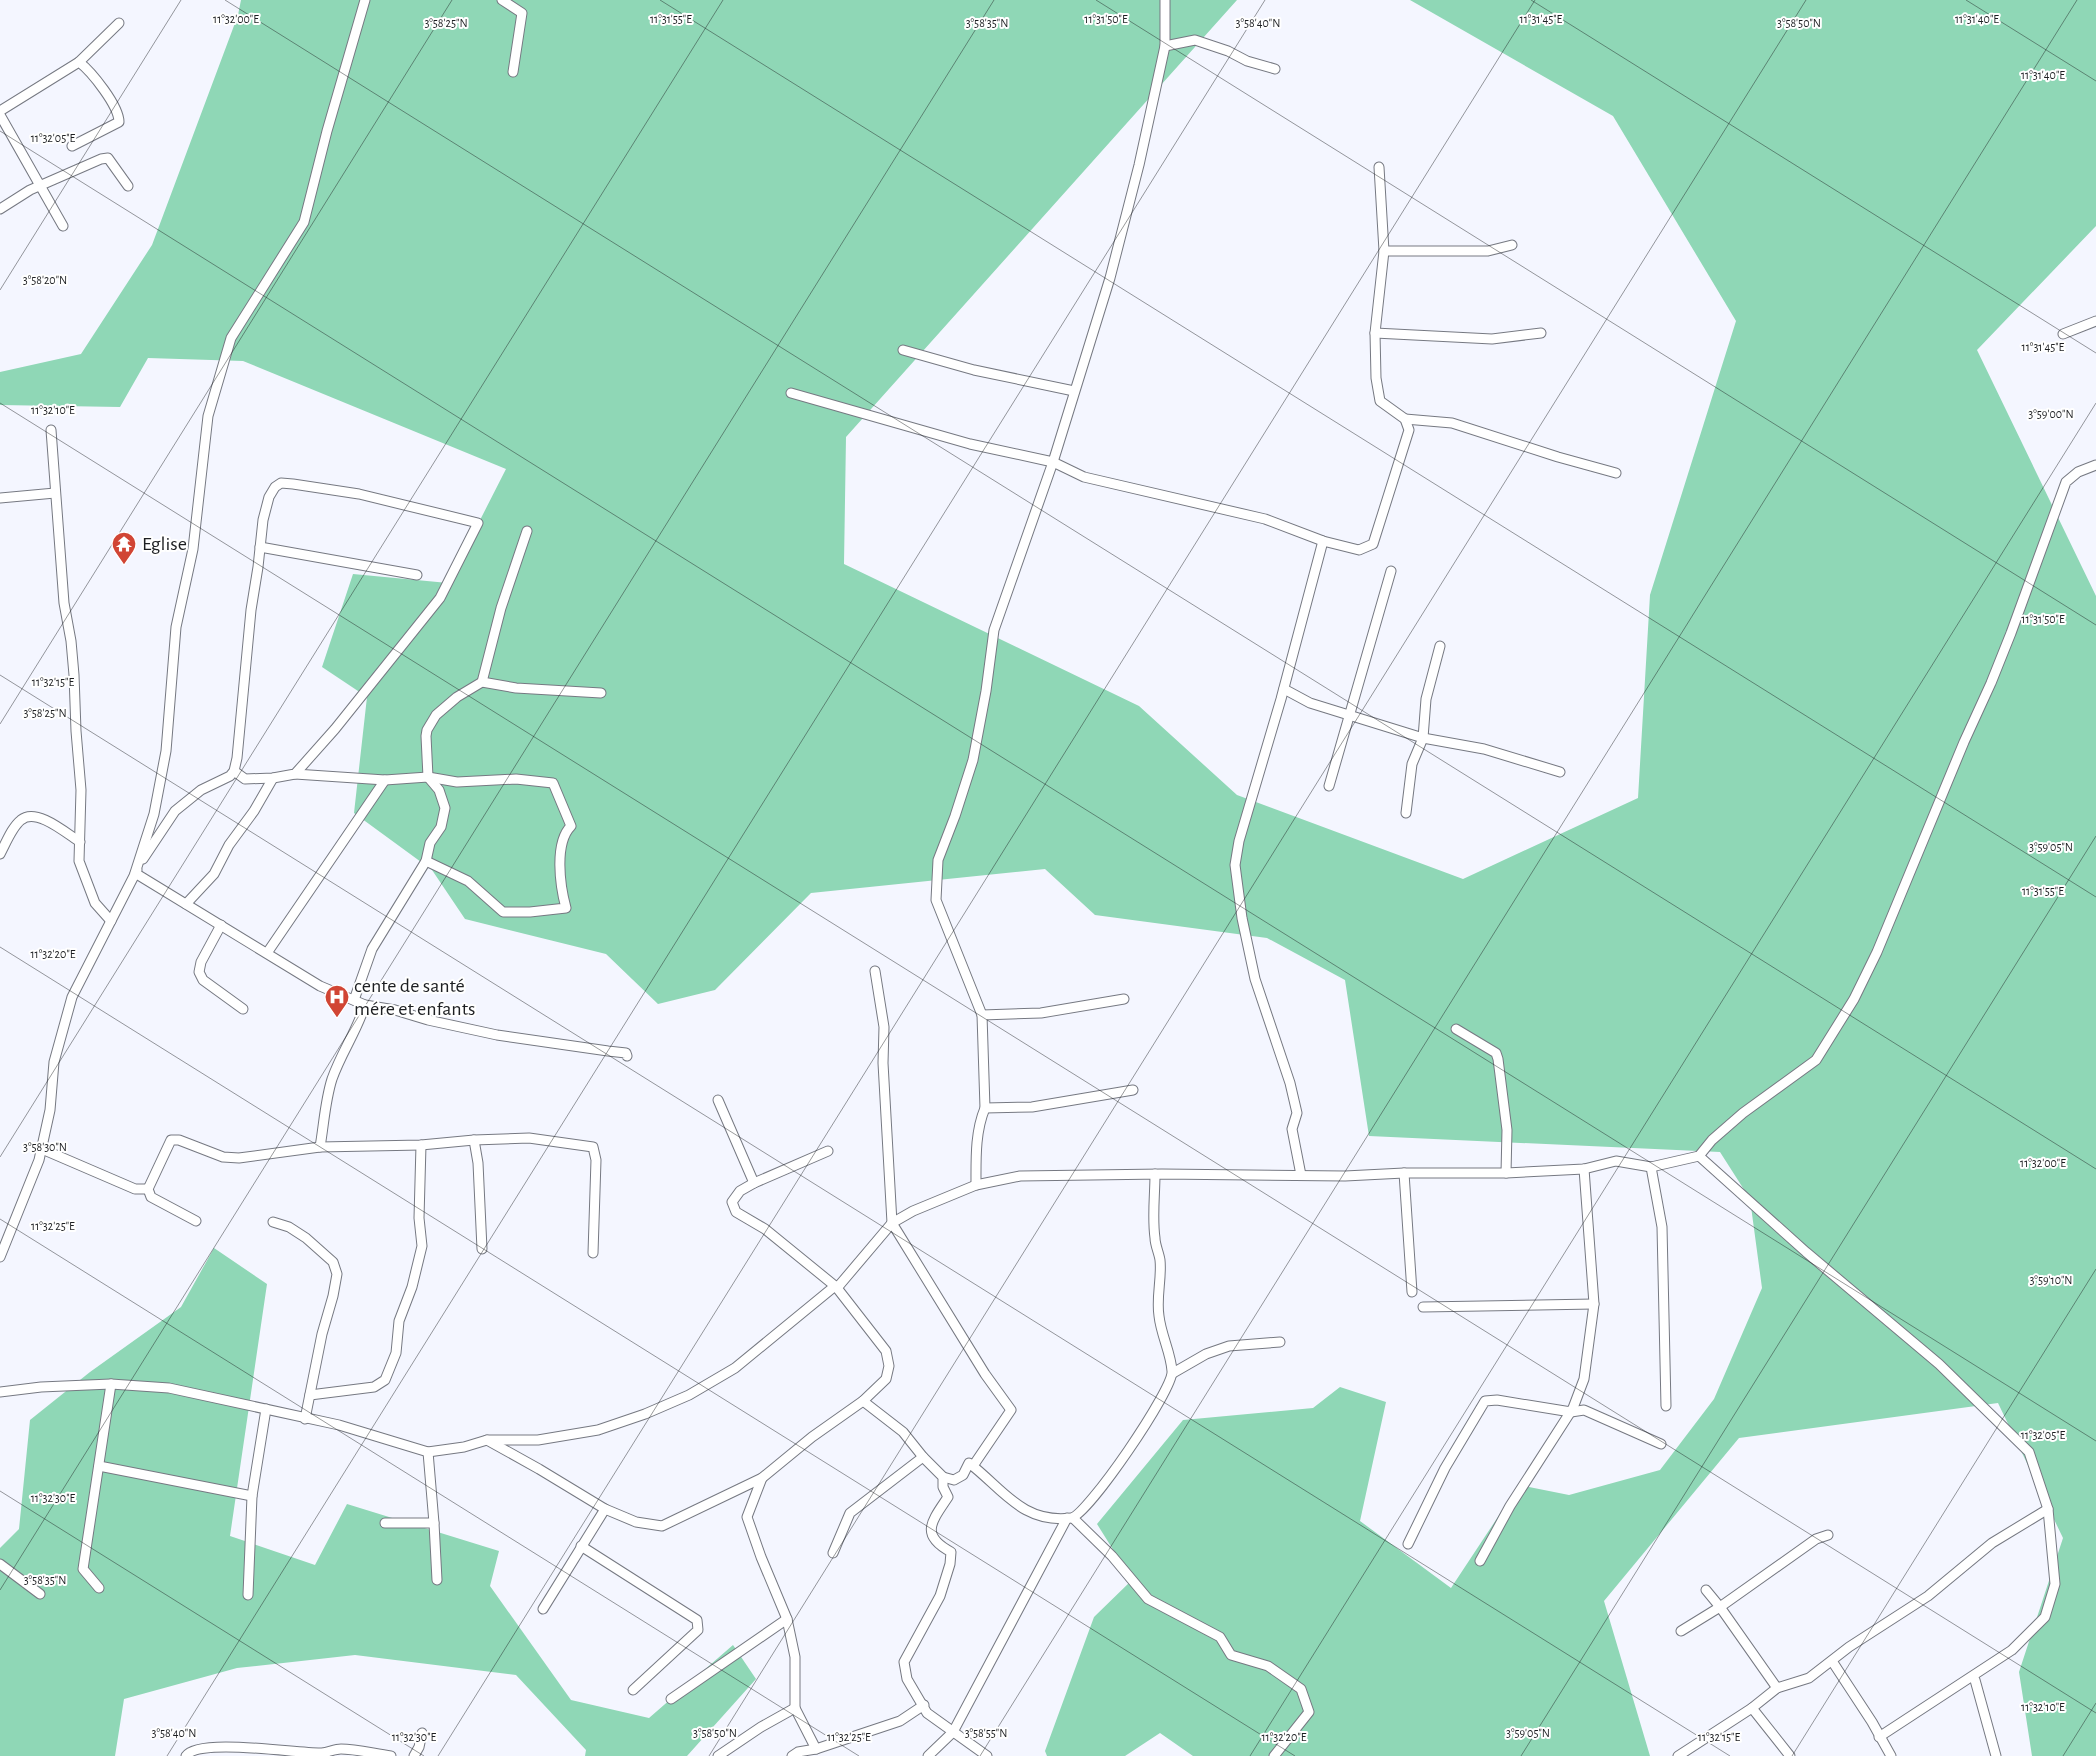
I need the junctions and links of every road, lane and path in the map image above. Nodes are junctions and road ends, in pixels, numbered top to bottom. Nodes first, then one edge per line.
1 (365, 0) edge
2 (502, 0) edge
3 (1166, 0) edge
4 (119, 22) dead end
5 (1165, 46) junction
6 (79, 62) junction
7 (1275, 69) dead end
8 (513, 72) dead end
9 (0, 111) edge
10 (1, 120) edge
11 (72, 146) dead end
12 (1379, 167) dead end
13 (40, 186) junction
14 (128, 186) dead end
15 (0, 209) edge
16 (63, 226) dead end
17 (1512, 245) dead end
18 (1384, 250) junction
19 (2096, 321) edge
20 (1541, 332) dead end
21 (1375, 333) junction
22 (2063, 334) dead end
23 (903, 350) dead end
24 (1074, 391) junction
25 (791, 394) dead end
26 (1405, 419) junction
27 (51, 430) dead end
28 (1053, 462) junction
29 (2096, 465) edge
30 (1616, 473) dead end
31 (55, 493) junction
32 (0, 498) edge
33 (527, 531) dead end
34 (1323, 541) junction
35 (260, 547) junction
36 (1391, 572) dead end
37 (417, 575) dead end
38 (1440, 646) dead end
39 (482, 682) junction
40 (1284, 689) junction
41 (601, 693) dead end
42 (1348, 714) junction
43 (1422, 738) junction
44 (234, 771) junction
45 (1560, 772) dead end
46 (296, 774) junction
47 (428, 777) junction
48 (273, 778) junction
49 (385, 780) junction
50 (1328, 786) dead end
51 (1406, 814) dead end
52 (80, 842) junction
53 (0, 854) edge
54 (426, 861) junction
55 (135, 873) junction
56 (186, 904) junction
57 (111, 921) junction
58 (221, 925) junction
59 (267, 953) junction
60 (875, 971) dead end
61 (1124, 999) dead end
62 (354, 1000) junction
63 (366, 1005) junction
64 (243, 1009) dead end
65 (982, 1015) junction
66 (1456, 1029) dead end
67 (627, 1056) dead end
68 (1133, 1090) dead end
69 (718, 1100) dead end
70 (985, 1108) junction
71 (474, 1140) junction
72 (421, 1145) junction
73 (320, 1147) junction
74 (42, 1149) junction
75 (828, 1151) dead end
76 (1699, 1156) junction
77 (1651, 1167) junction
78 (1584, 1169) junction
79 (1506, 1173) junction
80 (1155, 1174) junction
81 (1404, 1174) junction
82 (1301, 1175) junction
83 (754, 1183) junction
84 (976, 1185) junction
85 (148, 1189) junction
86 (196, 1221) dead end
87 (273, 1222) dead end
88 (892, 1223) junction
89 (482, 1249) dead end
90 (593, 1253) dead end
91 (0, 1258) edge
92 (836, 1287) junction
93 (1412, 1292) dead end
94 (1594, 1304) junction
95 (1423, 1307) dead end
96 (1280, 1342) dead end
97 (1173, 1373) junction
98 (111, 1384) junction
99 (0, 1392) edge
100 (310, 1395) junction
101 (863, 1401) junction
102 (1666, 1406) dead end
103 (266, 1409) junction
104 (1570, 1412) junction
105 (305, 1419) junction
106 (487, 1440) junction
107 (1661, 1444) dead end
108 (428, 1452) junction
109 (924, 1457) junction
110 (99, 1466) junction
111 (973, 1466) junction
112 (943, 1477) junction
113 (762, 1478) junction
114 (252, 1496) junction
115 (606, 1509) junction
116 (2048, 1509) junction
117 (1070, 1518) junction
118 (385, 1523) dead end
119 (434, 1523) junction
120 (1828, 1535) dead end
121 (1408, 1544) dead end
122 (581, 1546) junction
123 (833, 1553) dead end
124 (1480, 1561) dead end
125 (0, 1564) edge
126 (437, 1580) dead end
127 (100, 1588) dead end
128 (1706, 1590) dead end
129 (40, 1594) dead end
130 (248, 1595) dead end
131 (1720, 1606) junction
132 (543, 1609) dead end
133 (787, 1619) junction
134 (1681, 1631) dead end
135 (1832, 1661) junction
136 (1975, 1680) dead end
137 (1777, 1688) junction
138 (633, 1690) dead end
139 (671, 1699) dead end
140 (924, 1705) junction
141 (795, 1708) junction
142 (1752, 1708) junction
143 (954, 1732) junction
144 (422, 1733) dead end
145 (1879, 1737) junction
146 (816, 1748) junction
147 (322, 1754) edge
148 (186, 1756) edge
149 (391, 1756) edge
150 (414, 1756) edge
151 (718, 1756) edge
152 (792, 1756) edge
153 (928, 1756) edge
154 (987, 1756) edge
155 (1274, 1756) edge
156 (1678, 1756) edge
157 (1790, 1756) edge
158 (1891, 1756) edge
159 (1996, 1756) edge

1 - 55 street
2 - 8 street
3 - 5 street
4 - 6 street
5 - 7 street
5 - 24 street
6 - 9 street
6 - 11 street
10 - 13 street
12 - 18 street
13 - 14 street
13 - 15 street
13 - 16 street
17 - 18 street
18 - 21 street
19 - 22 street
20 - 21 street
21 - 26 street
23 - 24 street
24 - 28 street
25 - 28 street
26 - 30 street
26 - 34 street
27 - 31 street
28 - 34 street
28 - 65 street
29 - 76 street
31 - 32 street
31 - 52 street
33 - 39 street
34 - 40 street
35 - 37 street
35 - 44 street
35 - 46 street
36 - 42 street
38 - 43 street
39 - 41 street
39 - 47 street
40 - 42 street
40 - 82 street
42 - 43 street
42 - 50 street
43 - 45 street
43 - 51 street
44 - 48 street
44 - 55 street
46 - 48 street
46 - 49 street
47 - 49 street
47 - 54 street
47 - 54 street
48 - 56 street
49 - 59 street
52 - 53 street
52 - 57 street
54 - 62 street
55 - 56 street
55 - 57 street
56 - 58 street
57 - 74 street
58 - 59 street
58 - 64 street
59 - 62 street
60 - 88 street
61 - 65 street
62 - 63 street
63 - 67 street
63 - 73 street
65 - 70 street
66 - 79 street
68 - 70 street
69 - 83 street
70 - 84 street
71 - 72 street
71 - 89 street
71 - 90 street
72 - 73 street
72 - 100 street
73 - 85 street
74 - 85 street
74 - 91 street
75 - 83 street
76 - 77 street
76 - 116 street
77 - 78 street
77 - 102 street
78 - 79 street
78 - 94 street
79 - 81 street
80 - 82 street
80 - 84 street
80 - 97 street
81 - 82 street
81 - 93 street
83 - 92 street
84 - 88 street
85 - 86 street
87 - 100 street
88 - 92 street
88 - 111 street
92 - 101 street
92 - 106 street
94 - 95 street
94 - 104 street
96 - 97 street
97 - 117 street
98 - 99 street
98 - 103 street
98 - 110 street
100 - 105 street
101 - 109 street
101 - 113 street
103 - 105 street
103 - 114 street
104 - 107 street
104 - 121 street
104 - 124 street
105 - 108 street
106 - 108 street
106 - 115 street
108 - 119 street
109 - 112 street
109 - 123 street
110 - 114 street
110 - 127 street
111 - 112 street
111 - 117 street
112 - 140 street
113 - 115 street
113 - 133 street
114 - 130 street
115 - 122 street
116 - 135 street
116 - 145 street
117 - 143 street
117 - 155 street
118 - 119 street
119 - 126 street
120 - 131 street
122 - 132 street
122 - 138 street
125 - 129 street
128 - 131 street
131 - 134 street
131 - 137 street
133 - 139 street
133 - 141 street
135 - 137 street
135 - 145 street
136 - 159 street
137 - 142 street
140 - 143 street
140 - 146 street
141 - 146 street
141 - 151 street
142 - 156 street
142 - 157 street
143 - 153 street
143 - 154 street
144 - 150 street
145 - 158 street
146 - 152 street
147 - 148 street
147 - 149 street

